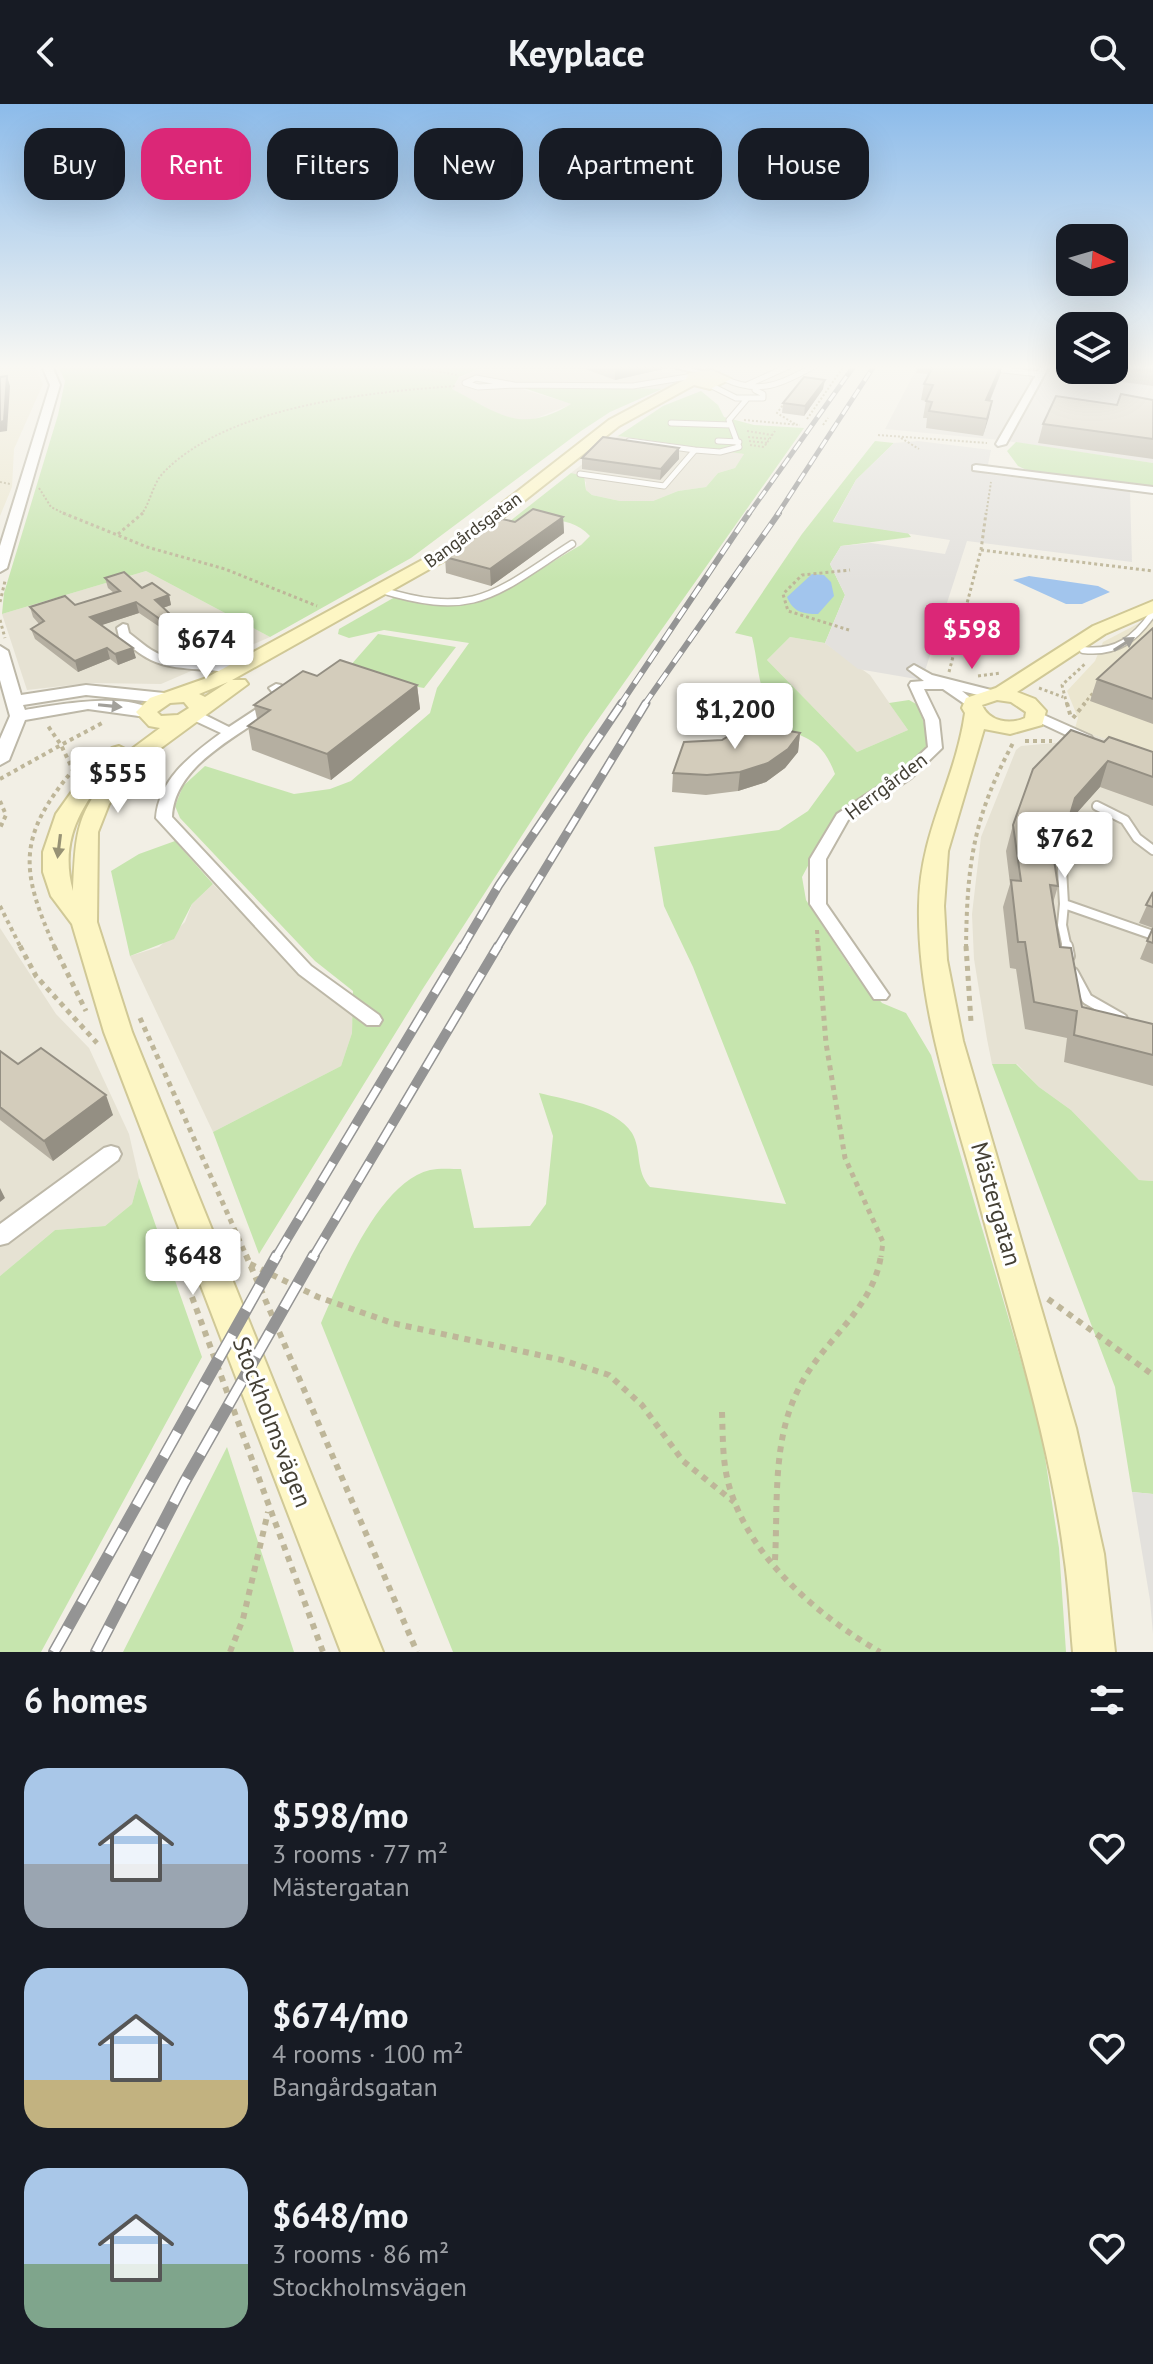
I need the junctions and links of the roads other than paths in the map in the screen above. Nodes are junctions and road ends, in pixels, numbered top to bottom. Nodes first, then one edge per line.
1 (40, 438) edge
2 (595, 438) edge
3 (726, 438) edge
4 (735, 438) edge
5 (1004, 438) edge
6 (629, 441) edge
7 (718, 441) dead end
8 (1001, 444) road end
9 (695, 450) junction
10 (976, 468) dead end
11 (580, 474) dead end
12 (1153, 490) edge
13 (572, 544) dead end
14 (0, 568) edge
15 (381, 590) junction
16 (1153, 610) edge
17 (123, 628) dead end
18 (311, 631) junction
19 (0, 651) edge
20 (914, 669) dead end
21 (235, 670) junction
22 (946, 685) junction
23 (276, 688) edge
24 (171, 696) junction
25 (984, 702) junction
26 (17, 709) junction
27 (147, 714) junction
28 (192, 715) junction
29 (1017, 726) junction
30 (231, 733) junction
31 (1094, 742) edge
32 (967, 758) junction
33 (0, 760) edge
34 (1097, 806) dead end
35 (1153, 850) edge
36 (1062, 869) dead end
37 (1064, 904) junction
38 (84, 922) junction
39 (1153, 935) edge
40 (880, 995) dead end
41 (373, 1020) dead end
42 (1128, 1023) edge
43 (111, 1154) dead end
44 (0, 1236) edge
45 (362, 1652) edge
46 (1094, 1652) edge

1 - 14 street
2 - 15 main road, Bangårdsgatan
3 - 7 lane
4 - 9 lane
5 - 8 street
6 - 9 lane
9 - 11 lane
10 - 12 street
13 - 15 lane
15 - 18 main road, Bangårdsgatan
16 - 25 main road, Mästergatan
29 -> 16 main road, Mästergatan
17 - 21 street
18 - 21 main road, Bangårdsgatan
18 - 28 main road, Bangårdsgatan
19 - 26 street
20 - 22 street
21 - 24 main road, Bangårdsgatan
22 - 25 street
22 - 25 street
22 - 40 street, Herrgården
23 - 30 street
24 - 26 street
24 - 27 main road, Bangårdsgatan
24 - 28 main road
25 - 29 main road
25 - 29 main road
25 - 32 main road, Mästergatan
26 -> 27 street
26 - 33 street
27 - 28 main road
27 -> 38 main road, Stockholmsvägen
28 - 30 street
28 - 38 main road, Stockholmsvägen
29 - 31 street
29 - 32 main road, Mästergatan
30 - 41 street
32 - 46 main road, Mästergatan
34 - 35 lane
36 - 37 lane
37 - 39 lane
37 - 42 lane
38 - 45 main road, Stockholmsvägen
43 - 44 street

